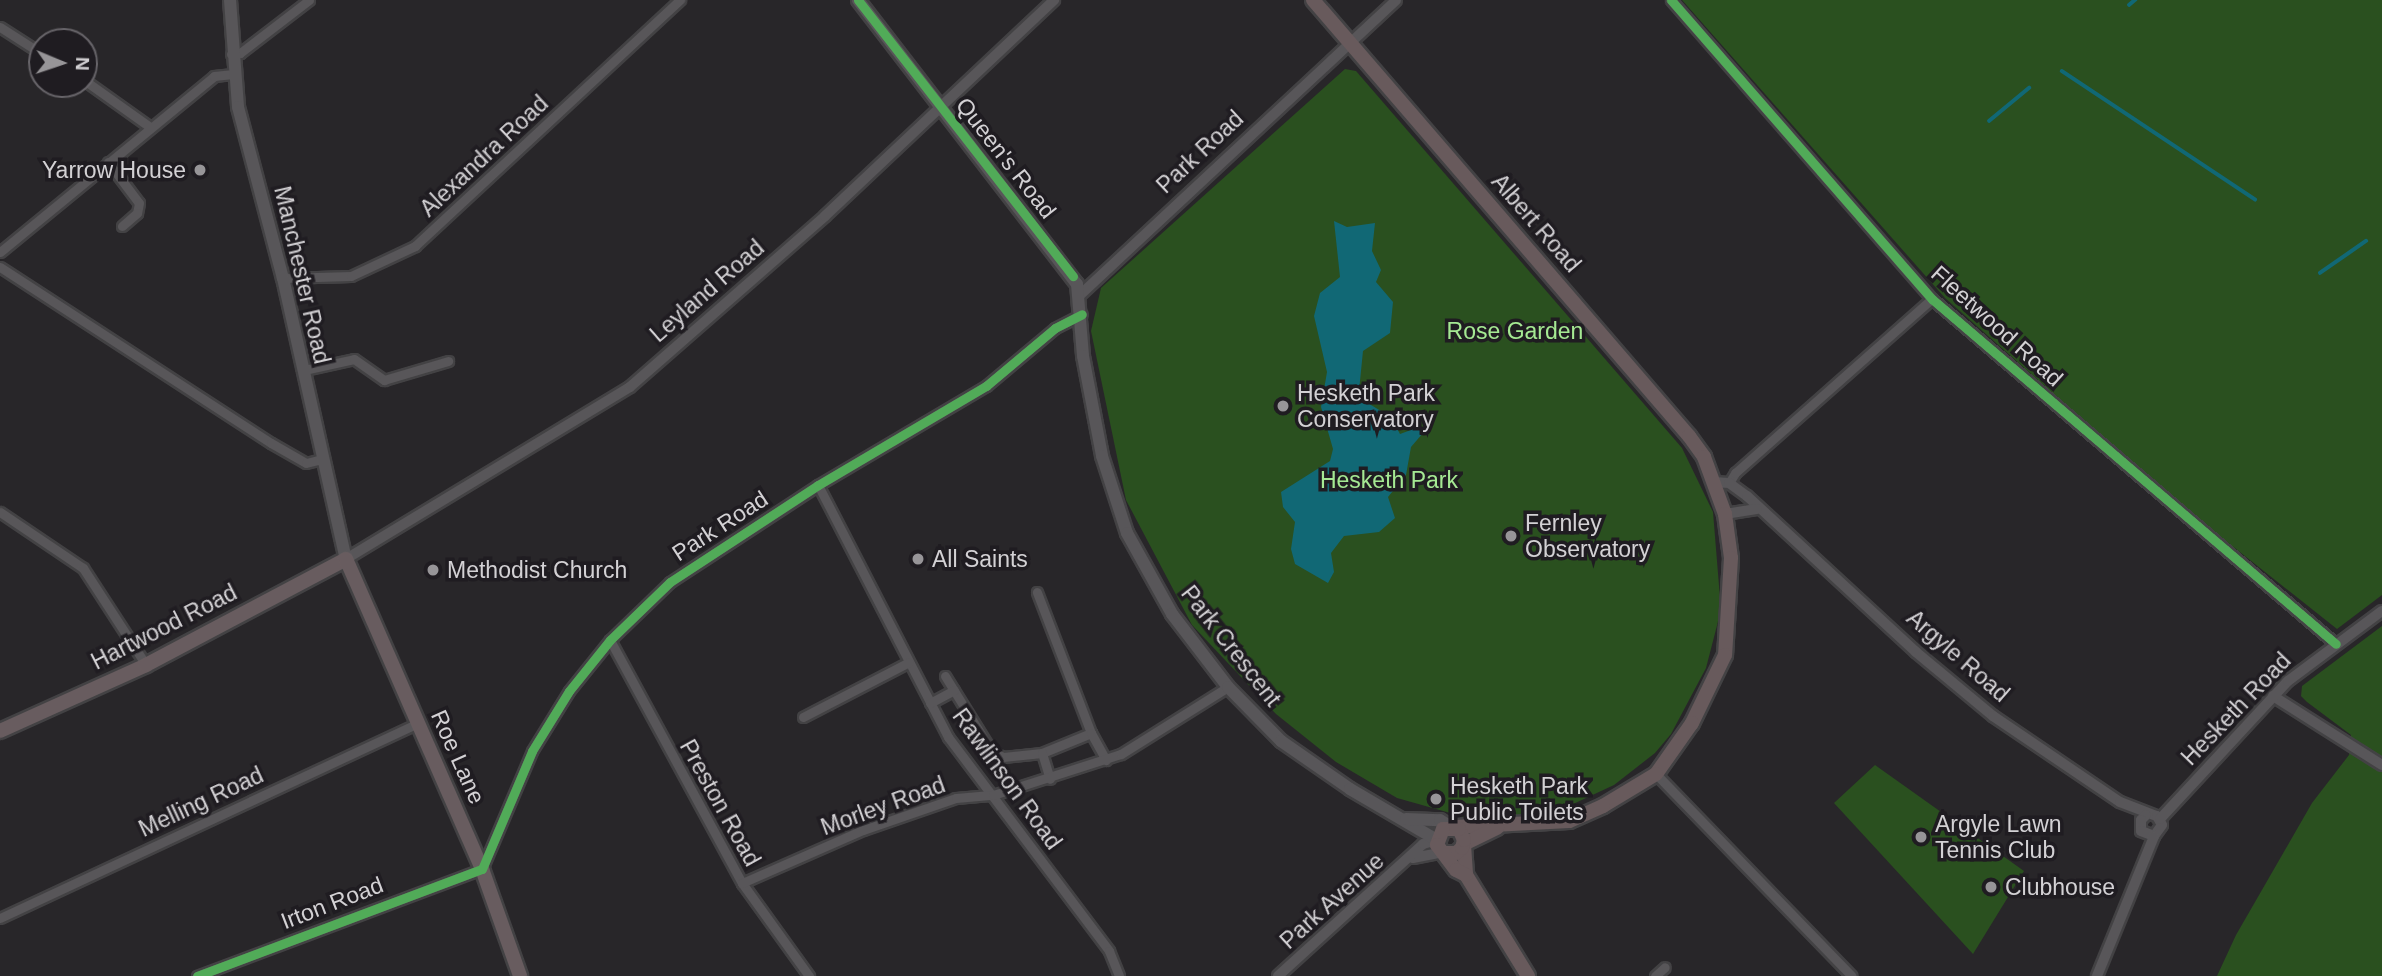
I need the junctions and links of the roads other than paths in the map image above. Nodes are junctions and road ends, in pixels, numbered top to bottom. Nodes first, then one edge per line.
1 (230, 0) edge
2 (309, 0) edge
3 (680, 0) edge
4 (858, 0) edge
5 (1054, 0) edge
6 (1313, 0) edge
7 (1396, 0) edge
8 (1671, 0) edge
9 (0, 27) edge
10 (1350, 42) junction
11 (28, 45) edge
12 (231, 54) junction
13 (233, 74) junction
14 (98, 90) edge
15 (940, 105) junction
16 (150, 127) junction
17 (108, 162) junction
18 (122, 226) dead end
19 (0, 252) edge
20 (0, 267) edge
21 (283, 278) junction
22 (1080, 295) junction
23 (1933, 299) junction
24 (1082, 314) junction
25 (1083, 356) joint
26 (448, 360) dead end
27 (304, 370) junction
28 (322, 459) junction
29 (1722, 483) junction
30 (818, 485) junction
31 (1757, 509) junction
32 (0, 512) edge
33 (1725, 514) junction
34 (346, 559) junction
35 (1037, 592) dead end
36 (2382, 611) edge
37 (610, 640) junction
38 (2336, 644) junction
39 (909, 662) junction
40 (146, 665) junction
41 (945, 676) dead end
42 (1227, 687) junction
43 (954, 690) junction
44 (2273, 696) junction
45 (930, 703) junction
46 (803, 717) dead end
47 (419, 723) junction
48 (0, 731) edge
49 (1091, 733) junction
50 (1042, 753) junction
51 (1106, 760) junction
52 (2382, 765) edge
53 (1656, 774) junction
54 (1050, 779) junction
55 (993, 795) junction
56 (2146, 815) junction
57 (2160, 818) junction
58 (1406, 819) junction
59 (1453, 827) junction
60 (1497, 828) junction
61 (2154, 836) junction
62 (1464, 844) junction
63 (1440, 846) junction
64 (482, 869) junction
65 (1466, 875) junction
66 (742, 883) junction
67 (0, 918) edge
68 (1665, 967) dead end
69 (197, 976) edge
70 (520, 976) edge
71 (809, 976) edge
72 (1119, 976) edge
73 (1278, 976) edge
74 (1528, 976) edge
75 (1655, 976) edge
76 (1852, 976) edge
77 (2097, 976) edge

1 - 12 main road, Manchester Road
2 - 12 street
3 - 21 street, Alexandra Road
4 - 15 main road, Queen's Road
5 - 15 street, Leyland Road
6 - 10 highway, Albert Road
7 - 10 street, Park Road
8 - 23 street, Fleetwood Road
9 - 11 street
10 - 22 street, Park Road
10 - 29 highway, Albert Road
12 - 13 main road, Manchester Road
13 - 16 street
13 - 21 main road, Manchester Road
14 - 16 street
15 - 22 main road, Queen's Road
15 - 34 street, Leyland Road
16 - 17 street
17 - 18 street
17 - 19 street
20 - 28 street
21 - 27 main road, Manchester Road
22 - 24 main road, Queen's Road
23 - 29 street
23 - 38 street, Fleetwood Road
24 - 25 main road, Queen's Road
24 - 30 street, Park Road
25 - 42 main road, Park Crescent
26 - 27 street
27 - 28 main road, Manchester Road
28 - 34 main road, Manchester Road
29 - 31 street, Argyle Road
29 - 33 highway, Park Crescent
30 - 37 street, Park Road
30 - 39 street, Rawlinson Road
31 - 33 street
31 - 56 street, Argyle Road
32 - 40 street
33 - 53 highway, Park Crescent
34 - 40 main road, Hartwood Road
34 - 47 main road, Roe Lane
35 - 49 street
36 - 38 street, Hesketh Road
37 - 64 street, Park Road
37 - 66 street, Preston Road
38 - 44 street, Hesketh Road
39 - 45 street, Rawlinson Road
39 - 46 street
40 - 48 main road, Hartwood Road
41 - 43 street
42 - 51 street, Morley Road
42 - 58 main road, Park Crescent
43 - 45 street
43 - 50 street
44 - 52 street
44 - 57 street, Hesketh Road
45 - 55 street, Rawlinson Road
47 - 64 main road, Roe Lane
47 - 67 street, Melling Road
49 - 50 street
49 - 51 street
50 - 54 street
51 - 54 street, Morley Road
53 - 60 highway, Park Crescent
53 - 76 street
54 - 55 street, Morley Road
55 - 66 street, Morley Road
55 - 72 street, Rawlinson Road
56 - 57 street
56 - 61 street
57 - 61 street
58 - 59 main road, Park Crescent
58 - 63 main road, Park Crescent
59 - 60 highway, Park Crescent
59 - 62 highway
59 - 63 highway
60 - 62 highway, Park Crescent
61 - 77 street
62 - 63 highway
62 - 65 highway
63 - 65 highway
63 - 73 street, Park Avenue
64 - 69 street, Irton Road
64 - 70 main road, Roe Lane
65 - 74 highway
66 - 71 street, Preston Road
68 - 75 street

